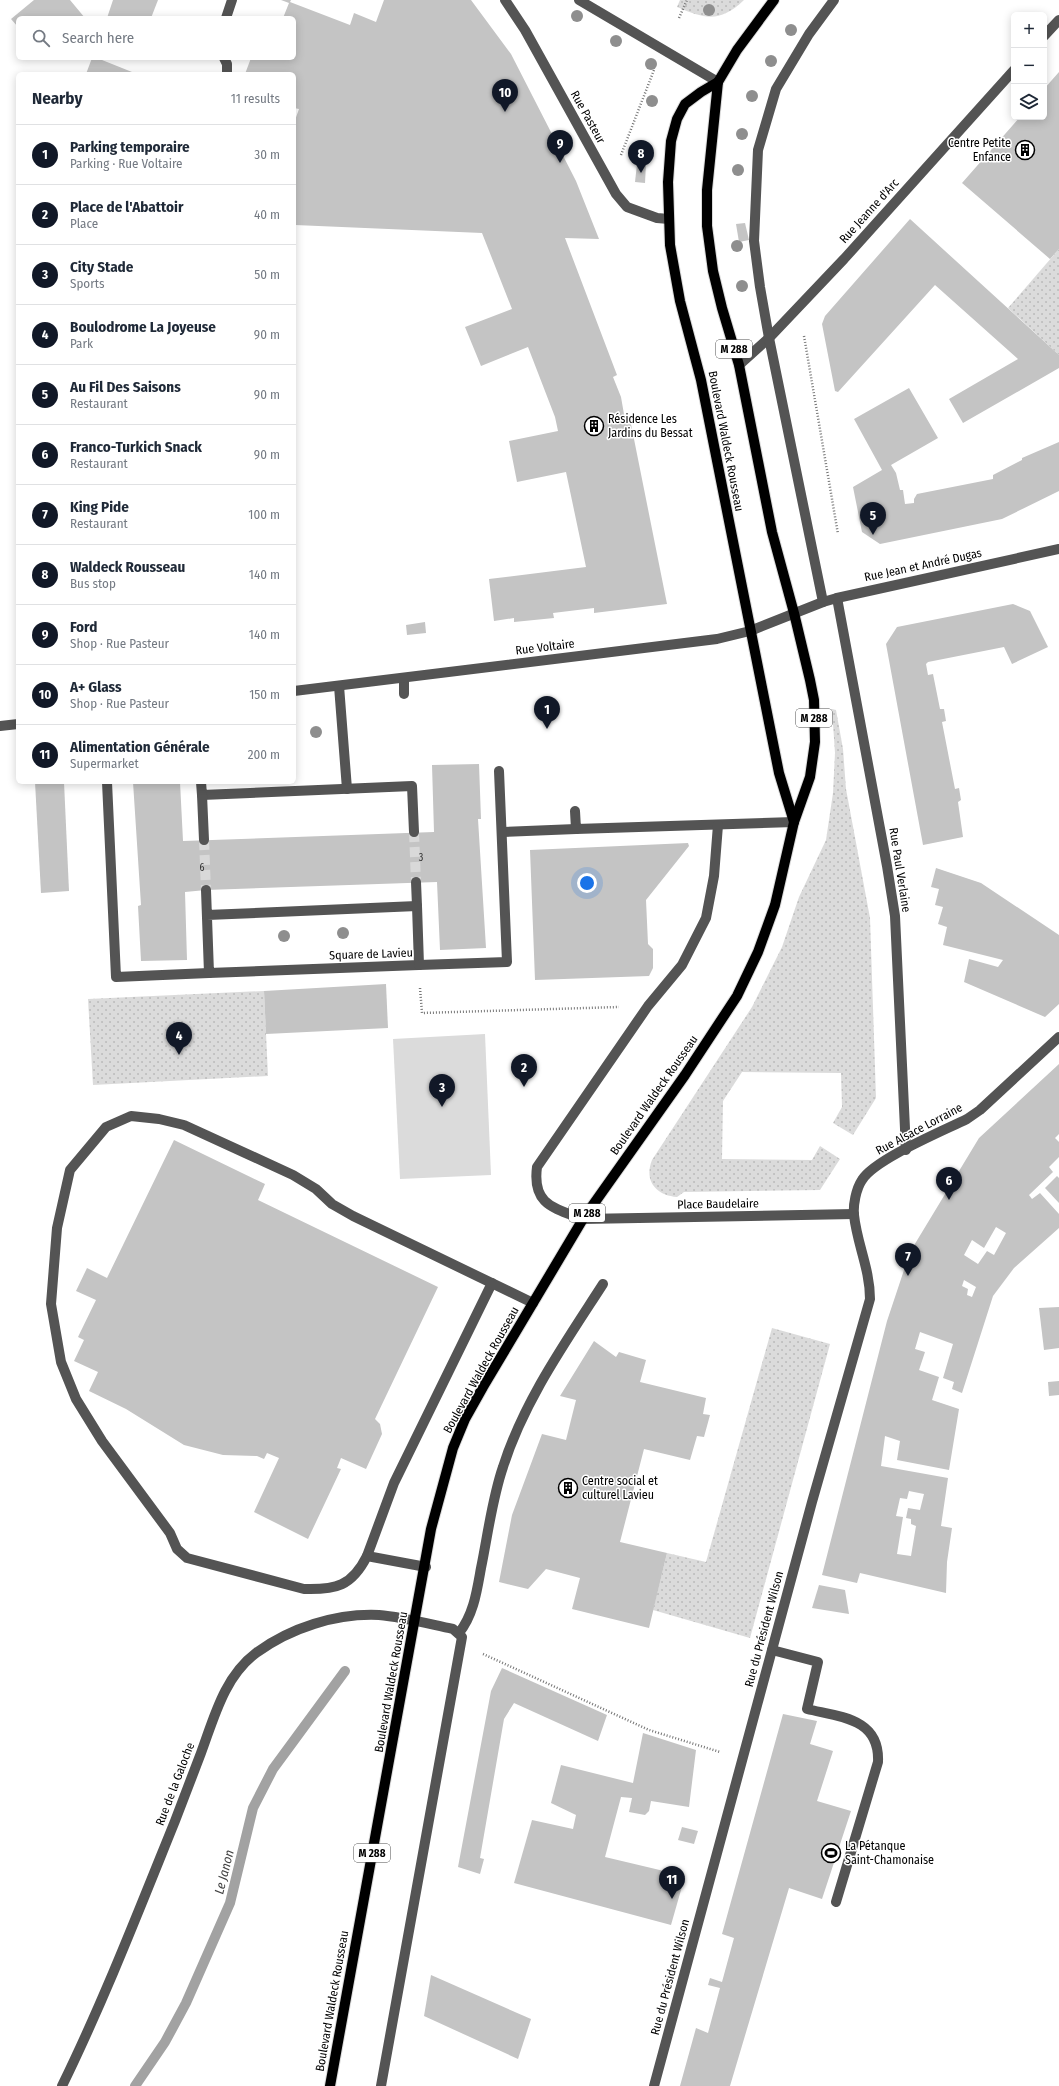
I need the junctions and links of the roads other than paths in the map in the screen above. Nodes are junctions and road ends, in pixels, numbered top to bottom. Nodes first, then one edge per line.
1 (232, 0) edge
2 (505, 0) edge
3 (579, 0) edge
4 (774, 0) edge
5 (834, 0) edge
6 (227, 16) edge
7 (1059, 20) edge
8 (1047, 33) edge
9 (225, 60) edge
10 (227, 72) edge
11 (1011, 73) edge
12 (718, 82) junction
13 (669, 219) junction
14 (769, 338) junction
15 (739, 365) junction
16 (1059, 550) edge
17 (837, 598) junction
18 (823, 602) junction
19 (794, 613) junction
20 (750, 631) junction
21 (404, 678) junction
22 (339, 686) junction
23 (296, 691) edge
24 (404, 694) dead end
25 (16, 724) edge
26 (0, 726) edge
27 (499, 771) dead end
28 (107, 784) edge
29 (201, 784) edge
30 (347, 789) junction
31 (202, 795) junction
32 (575, 811) dead end
33 (794, 822) junction
34 (718, 826) junction
35 (576, 829) junction
36 (414, 832) tunnel mouth
37 (502, 832) junction
38 (204, 840) tunnel mouth
39 (416, 882) tunnel mouth
40 (206, 890) tunnel mouth
41 (417, 906) junction
42 (207, 915) junction
43 (419, 965) junction
44 (209, 973) junction
45 (1059, 1038) edge
46 (906, 1150) junction
47 (862, 1179) joint
48 (854, 1214) junction
49 (583, 1219) junction
50 (492, 1282) junction
51 (603, 1284) dead end
52 (533, 1303) junction
53 (367, 1556) junction
54 (426, 1566) junction
55 (415, 1621) junction
56 (459, 1633) junction
57 (772, 1650) junction
58 (836, 1902) dead end
59 (62, 2086) edge
60 (330, 2086) edge
61 (381, 2086) edge
62 (654, 2086) edge

1 - 6 street
2 - 13 street, Rue Pasteur
3 - 12 street
4 - 12 main road, Boulevard Waldeck Rousseau / M 288
5 - 14 street
7 - 8 street
9 - 10 street
11 - 14 street, Rue Jeanne d'Arc
12 - 13 main road, Boulevard Waldeck Rousseau / M 288
12 - 15 main road, Boulevard Waldeck Rousseau / M 288
13 - 20 main road, Boulevard Waldeck Rousseau / M 288
14 - 15 street, Rue Jeanne d'Arc
14 - 18 street
15 - 19 main road, Boulevard Waldeck Rousseau / M 288
16 - 17 street, Rue Jean et André Dugas
17 - 18 street, Rue Jean et André Dugas
17 - 46 street, Rue Paul Verlaine
18 - 19 street, Rue Jean et André Dugas
19 - 20 street, Rue Voltaire
19 - 33 main road, Boulevard Waldeck Rousseau / M 288
20 - 21 street, Rue Voltaire
20 - 33 main road, Boulevard Waldeck Rousseau / M 288
21 - 22 street, Rue Voltaire
21 - 24 street
22 - 23 street, Rue Voltaire
22 - 30 street
25 - 26 street
27 - 37 street
28 - 44 street, Square de Lavieu
29 - 31 street
30 - 31 street
30 - 36 street
31 - 38 street
32 - 35 street
33 - 34 street
33 - 49 main road, Boulevard Waldeck Rousseau / M 288
34 - 35 street
34 - 49 street
35 - 37 street
37 - 43 street
39 - 41 street, Square de Lavieu
40 - 42 street
41 - 42 street
41 - 43 street, Square de Lavieu
42 - 44 street
43 - 44 street, Square de Lavieu
45 - 46 street, Rue Alsace Lorraine
46 - 47 street, Rue Alsace Lorraine
47 - 48 street, Rue du Président Wilson
48 - 49 street, Place Baudelaire
48 - 57 street, Rue du Président Wilson
49 - 52 main road, Boulevard Waldeck Rousseau / M 288
50 - 52 street
50 - 53 street
50 - 53 street
51 - 56 street
52 - 54 main road, Boulevard Waldeck Rousseau / M 288
53 - 54 street
54 - 55 main road, Boulevard Waldeck Rousseau / M 288
55 - 56 street, Rue de la Galoche
55 - 59 street, Rue de la Galoche
55 - 60 main road, Boulevard Waldeck Rousseau / M 288
56 - 61 street
57 - 58 street
57 - 62 street, Rue du Président Wilson

